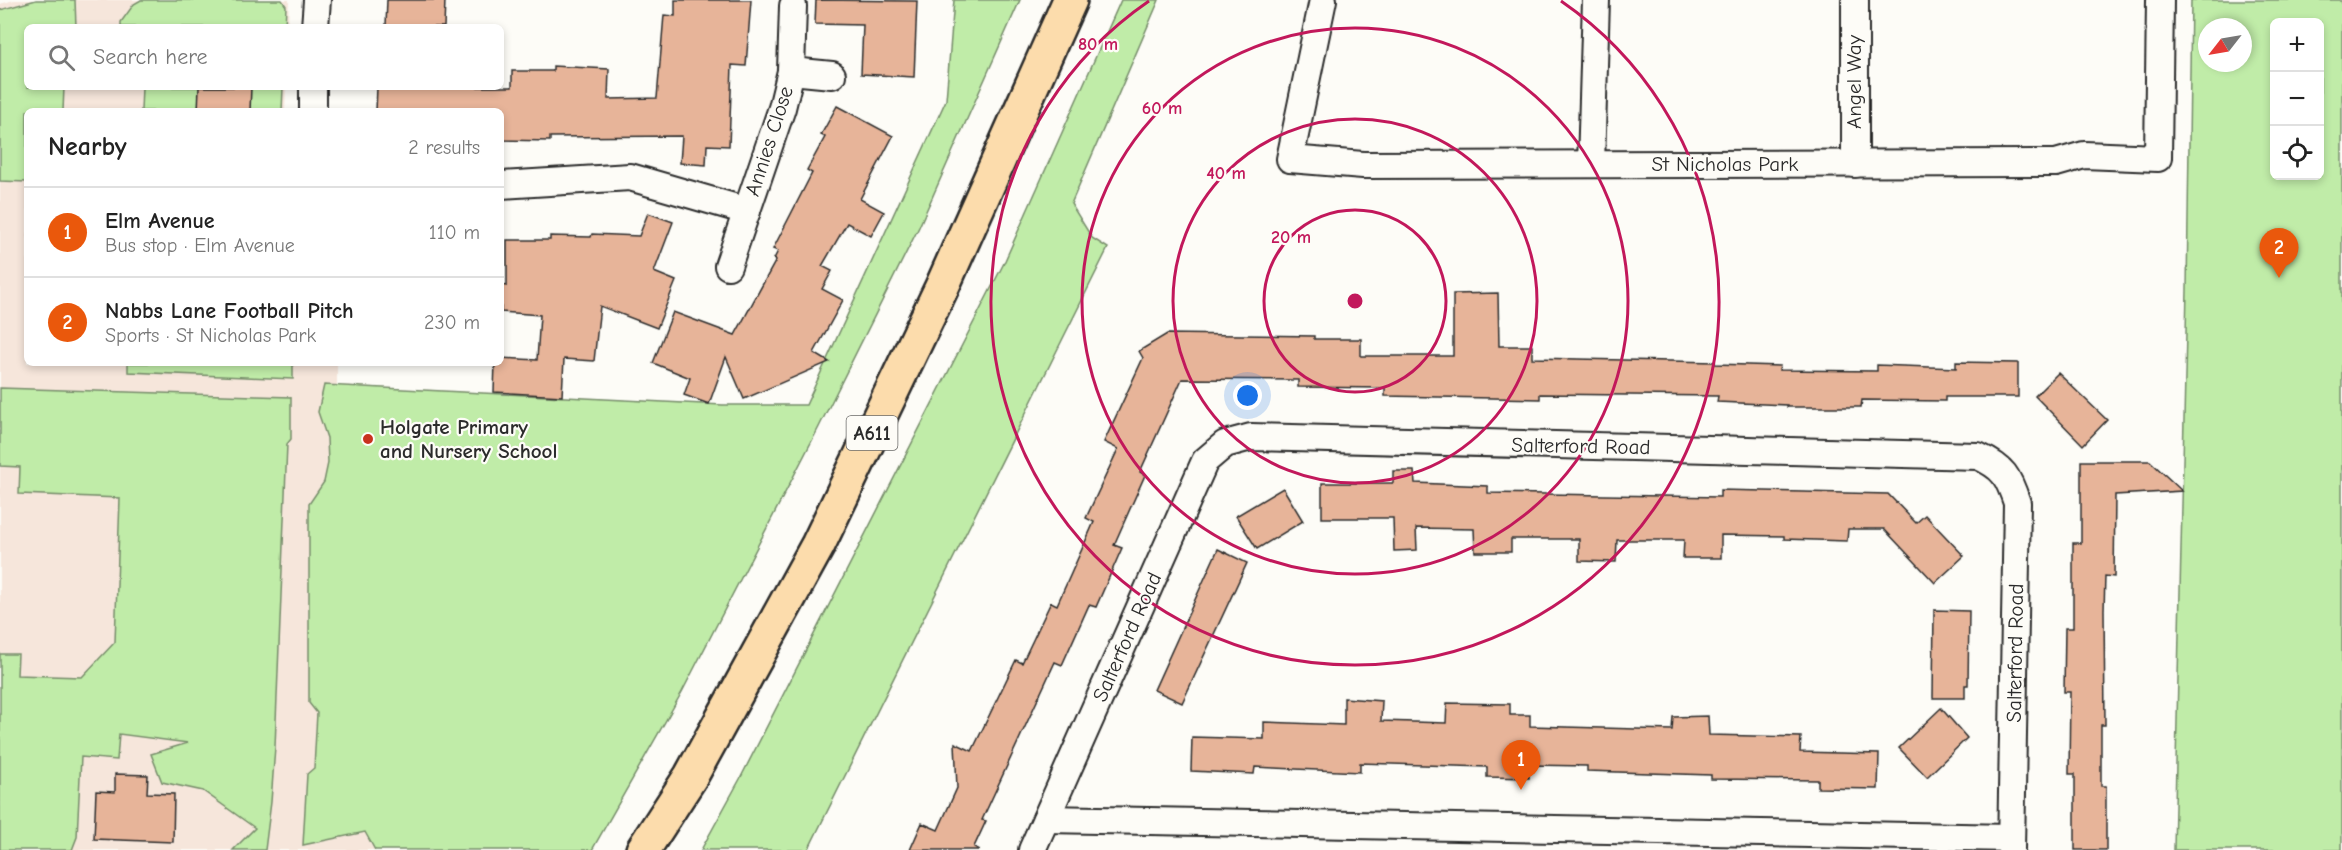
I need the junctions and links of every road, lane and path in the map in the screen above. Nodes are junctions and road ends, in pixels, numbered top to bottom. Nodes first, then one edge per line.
1 (317, 0) edge
2 (1070, 0) edge
3 (1323, 0) edge
4 (1596, 0) edge
5 (1855, 0) edge
6 (2160, 0) edge
7 (793, 6) dead end
8 (315, 24) edge
9 (791, 71) junction
10 (832, 75) dead end
11 (313, 90) edge
12 (313, 108) edge
13 (1591, 164) junction
14 (1855, 164) junction
15 (504, 185) edge
16 (747, 211) junction
17 (728, 267) dead end
18 (1046, 819) junction
19 (1516, 839) edge
20 (2011, 844) edge
21 (643, 850) edge
22 (1032, 850) edge

1 - 8 street
2 - 21 main road, A611
3 - 13 street, St Nicholas Park
4 - 13 street
5 - 14 street, Angel Way
6 - 14 street, St Nicholas Park
7 - 9 street, Annies Close
9 - 10 street, Annies Close
9 - 16 street, Annies Close
11 - 12 street
13 - 14 street, St Nicholas Park
15 - 16 street, Annies Close
16 - 17 street, Annies Close
18 - 19 street
18 - 20 street, Salterford Road
18 - 22 street, Salterford Road
19 - 20 street

